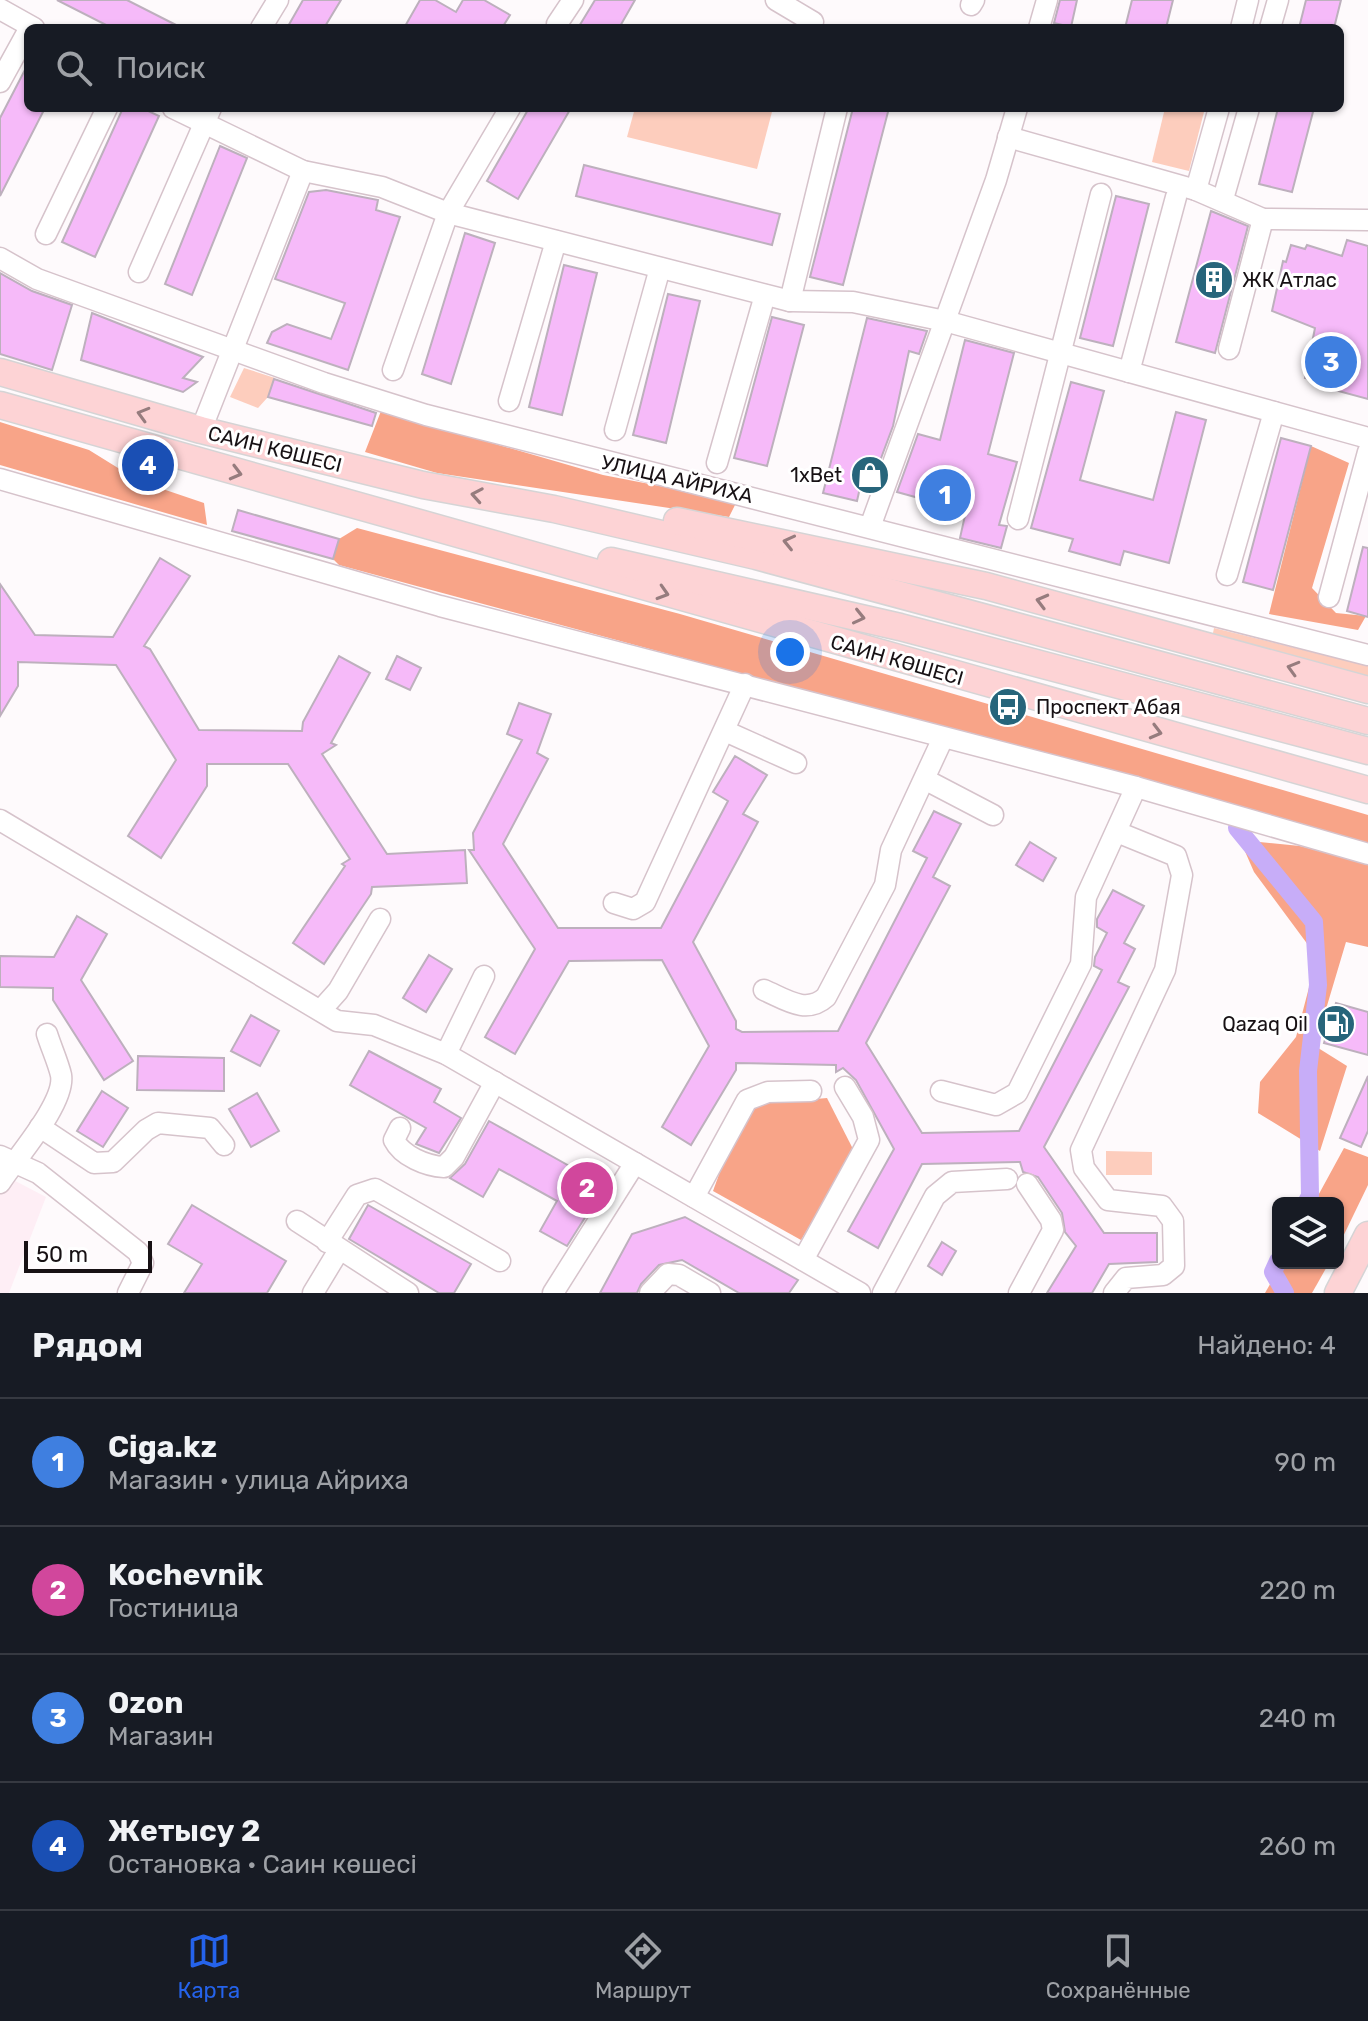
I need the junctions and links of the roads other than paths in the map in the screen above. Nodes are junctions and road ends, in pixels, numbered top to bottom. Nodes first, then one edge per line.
1 (278, 0) edge
2 (573, 0) edge
3 (776, 0) edge
4 (1047, 0) edge
5 (1248, 0) edge
6 (1278, 0) edge
7 (0, 9) edge
8 (813, 22) dead end
9 (24, 24) edge
10 (263, 24) edge
11 (557, 24) dead end
12 (1040, 24) edge
13 (1242, 24) edge
14 (1271, 24) edge
15 (24, 39) edge
16 (0, 82) edge
17 (105, 112) edge
18 (508, 112) edge
19 (836, 112) edge
20 (1016, 112) edge
21 (1217, 112) edge
22 (1248, 112) edge
23 (206, 116) edge
24 (1008, 137) junction
25 (303, 171) junction
26 (1101, 194) dead end
27 (1186, 194) junction
28 (1223, 199) junction
29 (448, 213) junction
30 (1263, 219) junction
31 (1368, 220) edge
32 (46, 234) dead end
33 (556, 241) junction
34 (0, 258) edge
35 (660, 268) junction
36 (139, 272) dead end
37 (765, 295) junction
38 (790, 301) junction
39 (945, 321) junction
40 (232, 348) junction
41 (1229, 349) dead end
42 (1060, 354) junction
43 (393, 370) dead end
44 (0, 372) edge
45 (1129, 372) junction
46 (509, 401) dead end
47 (0, 405) edge
48 (1274, 412) junction
49 (201, 430) junction
50 (615, 430) dead end
51 (1368, 438) edge
52 (1368, 452) edge
53 (717, 463) dead end
54 (0, 479) edge
55 (554, 509) junction
56 (1018, 519) dead end
57 (427, 522) junction
58 (870, 527) junction
59 (993, 559) junction
60 (1227, 575) dead end
61 (986, 586) junction
62 (1329, 597) dead end
63 (1368, 655) edge
64 (745, 684) junction
65 (1368, 690) edge
66 (1368, 721) edge
67 (725, 731) junction
68 (943, 738) junction
69 (1368, 751) edge
70 (796, 763) dead end
71 (926, 780) junction
72 (1136, 787) junction
73 (1368, 790) edge
74 (993, 815) dead end
75 (0, 820) edge
76 (1117, 832) junction
77 (1368, 854) edge
78 (614, 903) dead end
79 (380, 919) dead end
80 (484, 976) dead end
81 (764, 990) dead end
82 (321, 1010) junction
83 (47, 1034) dead end
84 (446, 1054) junction
85 (495, 1082) junction
86 (845, 1087) dead end
87 (811, 1091) dead end
88 (941, 1091) dead end
89 (40, 1127) junction
90 (400, 1128) dead end
91 (224, 1145) dead end
92 (6, 1159) edge
93 (635, 1163) junction
94 (0, 1183) edge
95 (694, 1197) junction
96 (297, 1221) dead end
97 (1368, 1235) edge
98 (333, 1246) junction
99 (803, 1260) junction
100 (500, 1261) dead end
101 (128, 1293) edge
102 (313, 1293) edge
103 (408, 1293) edge
104 (553, 1293) edge
105 (650, 1293) edge
106 (710, 1293) edge
107 (860, 1293) edge
108 (883, 1293) edge
109 (1019, 1293) edge
110 (1114, 1293) edge
111 (1338, 1293) edge

1 - 10 street
2 - 11 street
3 - 8 street
4 - 12 street
5 - 13 street
6 - 14 street
7 - 9 street
15 - 16 street
17 - 32 street
18 - 29 street
19 - 38 street
20 - 24 street
21 - 27 street
22 - 28 street
23 - 25 street
23 - 36 street
24 - 27 street
24 - 39 street
25 - 29 street
25 - 40 street
26 - 42 street
27 - 28 street
27 - 45 street
28 - 30 street
29 - 33 street
29 - 43 street
30 - 31 street
30 - 41 street
33 - 35 street
33 - 46 street
34 - 40 street, УЛИЦА АЙРИХА
35 - 37 street
35 - 50 street
37 - 38 street
37 - 53 street
38 - 39 street
39 - 42 street
39 - 58 street
40 - 49 street
40 - 58 street, УЛИЦА АЙРИХА
42 - 45 street
42 - 56 street
49 -> 44 main road, САИН КӨШЕСІ
45 - 48 street
47 -> 57 main road, САИН КӨШЕСІ
48 - 51 street
48 - 60 street
55 -> 49 main road, САИН КӨШЕСІ
52 - 62 street
54 - 64 street
61 -> 55 main road, САИН КӨШЕСІ
55 - 66 main road, САИН КӨШЕСІ
57 -> 69 main road, САИН КӨШЕСІ
57 -> 73 main road, САИН КӨШЕСІ
58 - 59 street, УЛИЦА АЙРИХА
59 - 61 street
59 - 63 street, УЛИЦА АЙРИХА
65 -> 61 main road, САИН КӨШЕСІ
64 - 67 street
64 - 68 street
67 - 70 street
67 - 78 street
68 - 71 street
68 - 72 street
71 - 74 street
71 - 81 street
72 - 76 street
72 - 77 street
75 - 82 street
76 - 88 street
76 - 110 street
79 - 82 street
80 - 84 street
82 - 84 street
83 - 89 street
84 - 85 street
85 - 90 street
85 - 93 street
86 - 99 street
87 - 95 street
89 - 91 street
89 - 92 street
92 - 94 street
92 - 101 street
93 - 95 street
93 - 104 street
95 - 99 street
96 - 98 street
97 - 111 main road
98 - 100 street
98 - 102 street
98 - 103 street
99 - 107 street
105 - 106 street
108 - 109 street

